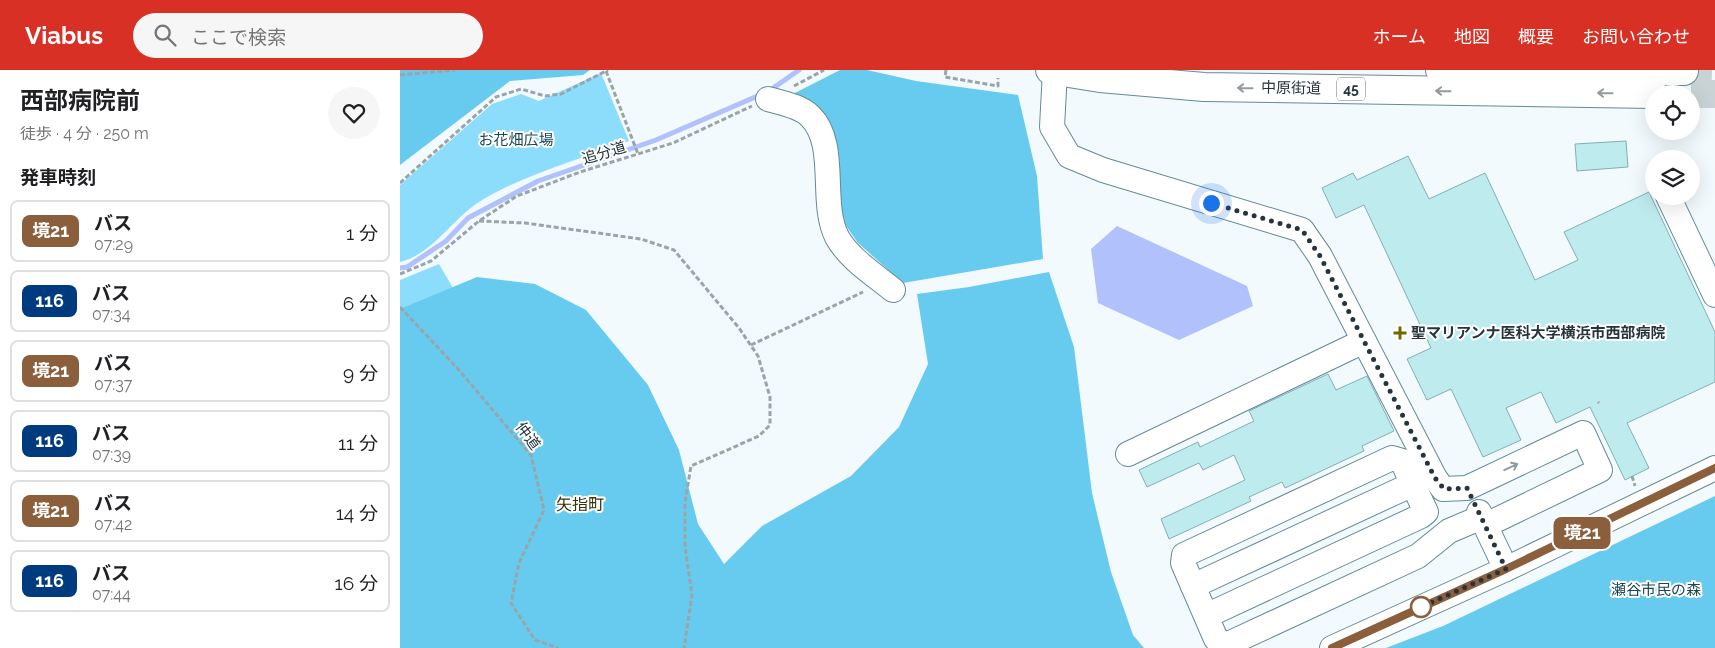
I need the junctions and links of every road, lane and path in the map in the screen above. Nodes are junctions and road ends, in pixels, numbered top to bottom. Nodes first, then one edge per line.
1 (455, 70) edge
2 (607, 70) edge
3 (824, 70) edge
4 (946, 70) edge
5 (1053, 70) edge
6 (1440, 70) edge
7 (1684, 71) dead end
8 (400, 76) edge
9 (998, 78) dead end
10 (1645, 94) edge
11 (768, 99) junction
12 (638, 154) junction
13 (400, 183) edge
14 (1672, 205) edge
15 (479, 221) junction
16 (400, 274) edge
17 (889, 286) joint
18 (1715, 295) edge
19 (400, 307) edge
20 (1364, 341) junction
21 (751, 345) junction
22 (1128, 454) dead end
23 (1715, 468) edge
24 (1632, 476) dead end
25 (1413, 484) junction
26 (1467, 488) junction
27 (1636, 489) dead end
28 (1484, 521) junction
29 (1506, 569) junction
30 (1193, 586) junction
31 (1206, 616) junction
32 (558, 648) edge
33 (684, 648) edge
34 (1332, 648) edge

1 - 8 path
2 - 12 path
2 - 13 path
3 - 11 path, 追分道
4 - 9 path
10 -> 5 main road, 中原街道 / 45
5 - 20 street
6 - 7 main road
11 - 12 path, 追分道
11 - 17 street
12 - 15 path, 追分道
14 - 18 street
15 - 16 path, 追分道
15 - 21 path
17 - 21 path
19 - 32 path, 仲道
20 - 22 street
20 - 26 street
21 - 33 path
23 - 29 street
24 - 27 path
25 - 30 street
25 - 30 street
25 - 31 street
26 - 28 street
26 -> 28 street
28 - 29 street
28 - 31 street
29 - 34 street
30 - 31 street

